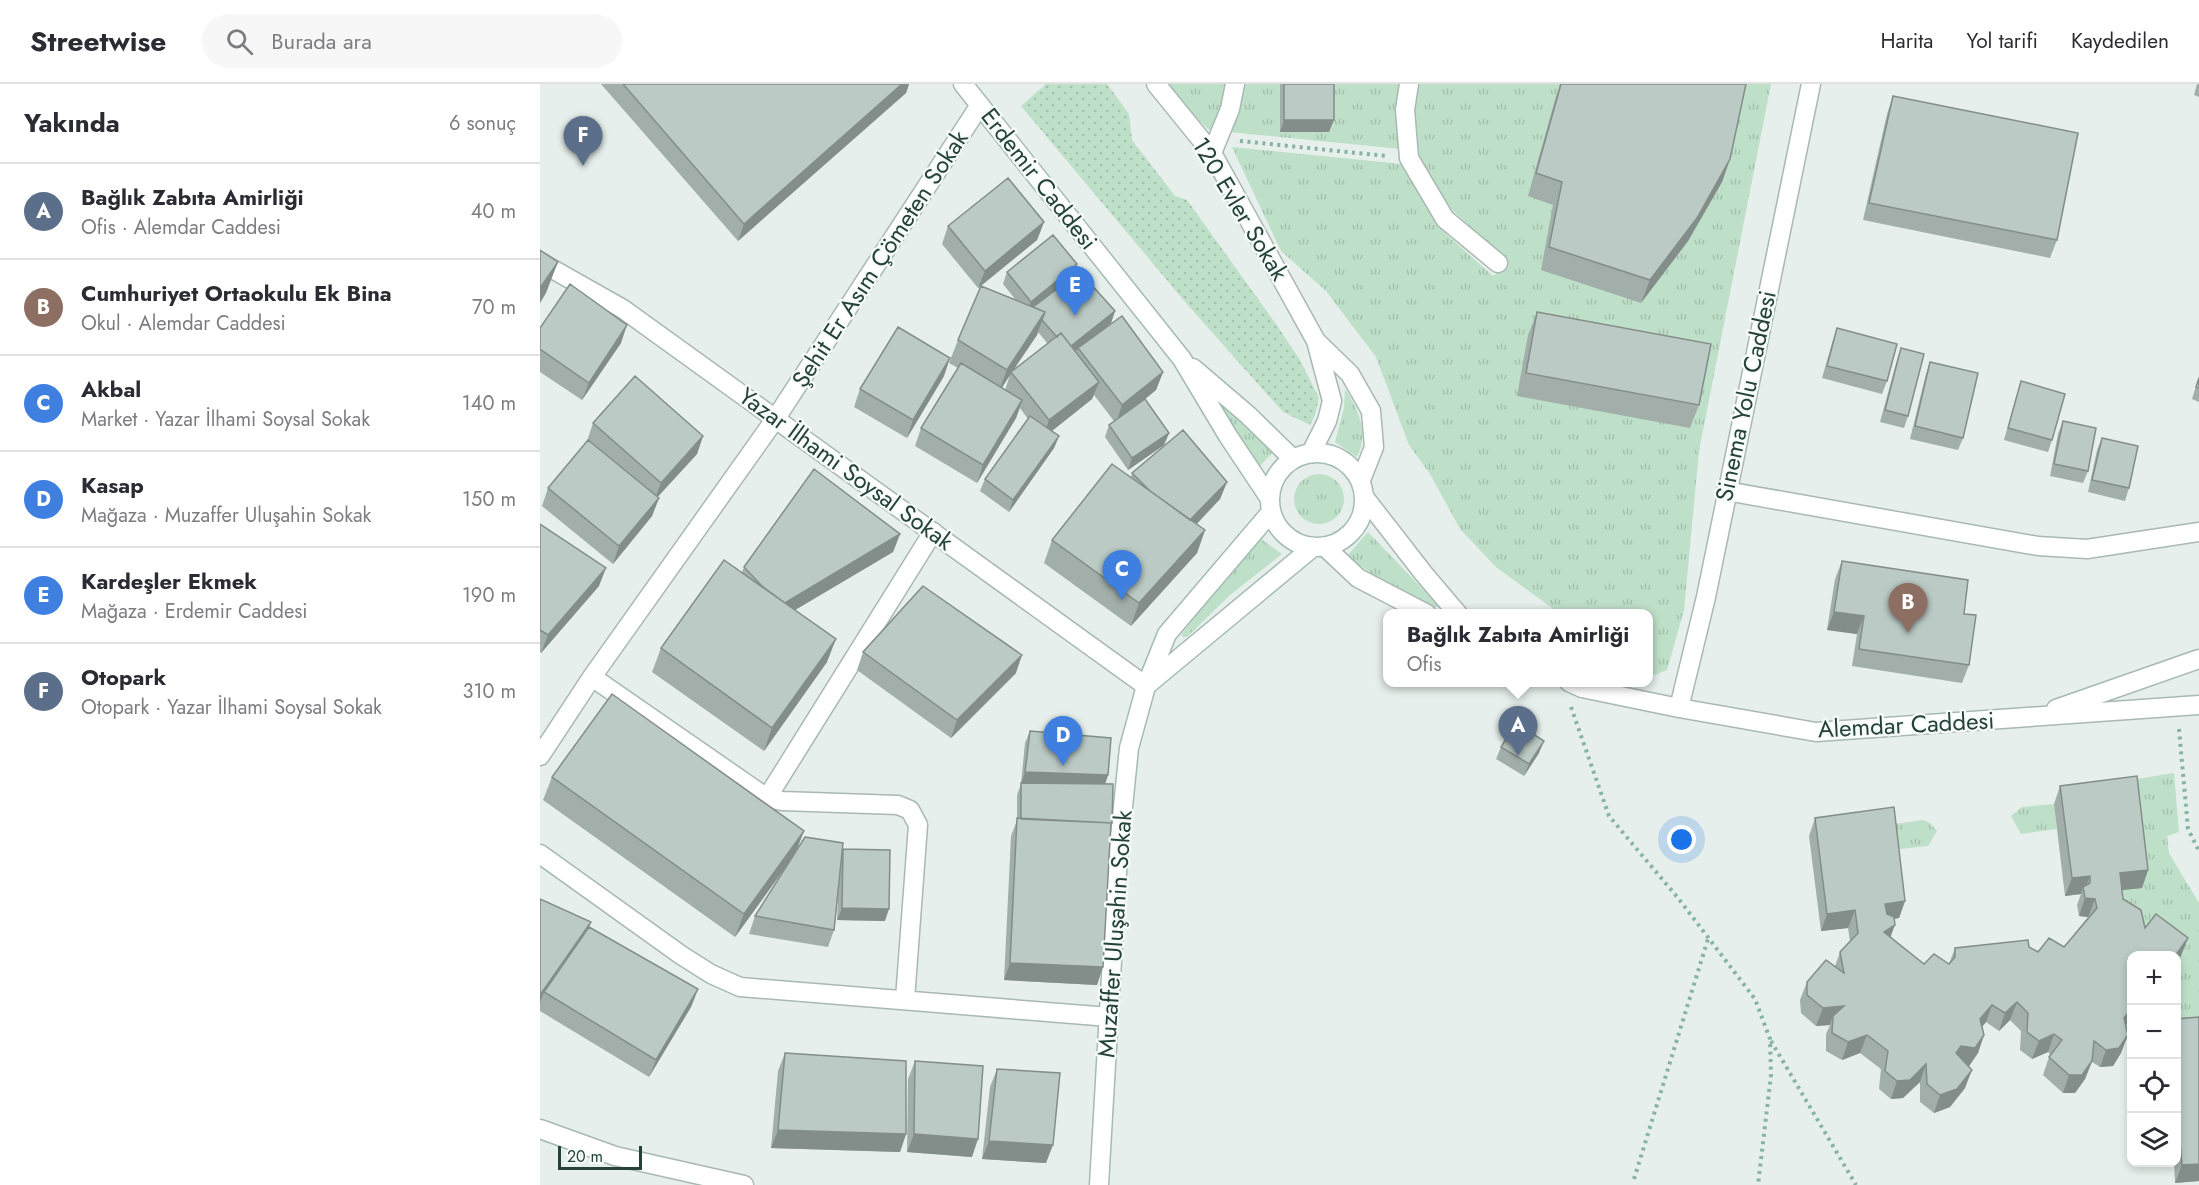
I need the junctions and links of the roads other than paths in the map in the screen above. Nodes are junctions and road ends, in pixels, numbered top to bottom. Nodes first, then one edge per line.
1 (963, 84) edge
2 (1156, 84) edge
3 (1235, 84) edge
4 (1409, 84) edge
5 (1811, 84) edge
6 (980, 105) junction
7 (1215, 146) junction
8 (540, 262) edge
9 (1498, 263) dead end
10 (1316, 340) junction
11 (1182, 359) junction
12 (776, 418) junction
13 (1311, 453) junction
14 (1293, 459) junction
15 (1363, 489) junction
16 (1726, 491) junction
17 (1271, 506) junction
18 (933, 532) junction
19 (2199, 532) edge
20 (1319, 547) junction
21 (1417, 609) edge
22 (1454, 609) edge
23 (2199, 659) edge
24 (592, 677) junction
25 (1146, 686) junction
26 (1568, 689) edge
27 (2199, 705) edge
28 (1678, 708) junction
29 (2032, 718) junction
30 (540, 756) edge
31 (768, 798) junction
32 (540, 854) edge
33 (905, 999) junction
34 (1109, 1017) junction
35 (540, 1129) edge
36 (744, 1185) edge
37 (1099, 1185) edge

1 - 6 street, Erdemir Caddesi
2 - 7 street, 120 Evler Sokak
3 - 7 street
4 - 9 street
5 - 16 street, Sinema Yolu Caddesi
6 - 11 street, Erdemir Caddesi
6 - 12 street, Şehit Er Asım Çömeten Sokak
7 - 10 street, 120 Evler Sokak
8 - 12 street, Yazar İlhami Soysal Sokak
10 - 13 street, 120 Evler Sokak
10 - 15 street, 120 Evler Sokak
11 - 14 street, Erdemir Caddesi
11 - 17 street, Erdemir Caddesi
12 - 18 street, Yazar İlhami Soysal Sokak
12 - 24 street, Şehit Er Asım Çömeten Sokak
13 - 14 street
13 - 15 street
14 - 17 street
15 - 20 street
15 - 22 street
16 - 19 street
16 - 28 street, Sinema Yolu Caddesi
17 - 20 street
17 - 25 street, Muzaffer Uluşahin Sokak
18 - 25 street, Yazar İlhami Soysal Sokak
18 - 31 street
20 - 21 street
20 - 25 street
23 - 29 street, Alemdar Caddesi
24 - 30 street, Şehit Er Asım Çömeten Sokak
24 - 31 street
25 - 34 street, Muzaffer Uluşahin Sokak
26 - 28 street, Alemdar Caddesi
27 - 29 street, Alemdar Caddesi
28 - 29 street, Alemdar Caddesi
31 - 33 street
32 - 33 street
33 - 34 street
34 - 37 street, Muzaffer Uluşahin Sokak
35 - 36 street

